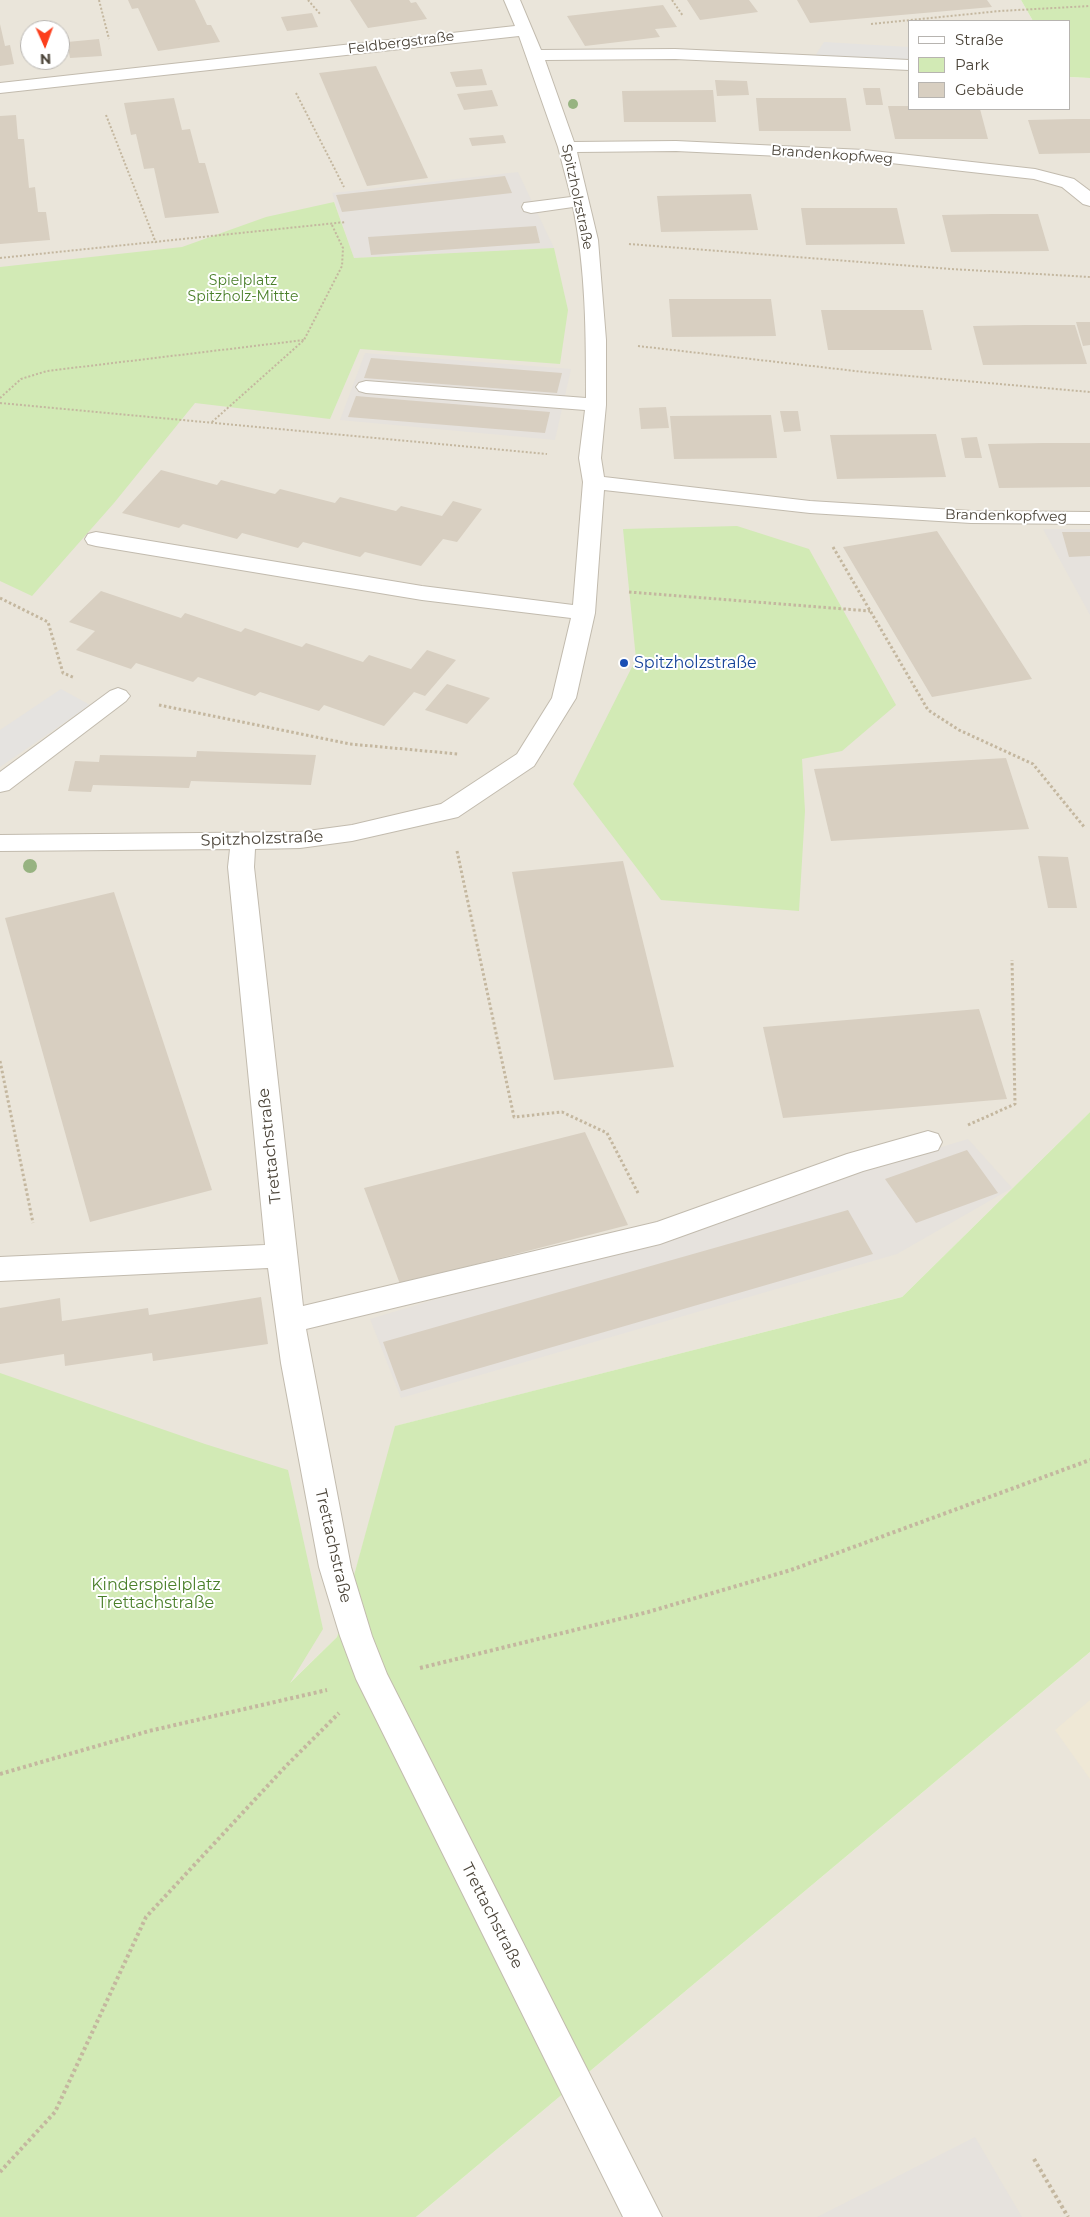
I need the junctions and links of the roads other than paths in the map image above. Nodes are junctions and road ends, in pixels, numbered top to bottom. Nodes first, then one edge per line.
1 (512, 0) edge
2 (525, 30) junction
3 (535, 55) junction
4 (908, 65) edge
5 (0, 88) edge
6 (567, 147) junction
7 (1090, 200) edge
8 (581, 201) junction
9 (531, 207) dead end
10 (366, 387) dead end
11 (596, 405) junction
12 (594, 482) junction
13 (1090, 518) edge
14 (96, 539) dead end
15 (584, 613) junction
16 (118, 696) road end
17 (0, 784) edge
18 (243, 841) junction
19 (0, 843) edge
20 (928, 1142) road end
21 (281, 1256) junction
22 (0, 1269) edge
23 (290, 1321) junction
24 (643, 2217) edge

1 - 2 street, Spitzholzstraße
2 - 3 street, Spitzholzstraße
2 - 5 street, Feldbergstraße
3 - 4 street
3 - 6 street, Spitzholzstraße
6 - 7 street, Brandenkopfweg
6 - 8 street, Spitzholzstraße
8 - 9 street
8 - 11 street, Spitzholzstraße
10 - 11 street
11 - 12 street, Spitzholzstraße
12 - 13 street, Brandenkopfweg
12 - 15 street, Spitzholzstraße
14 - 15 street
15 - 18 street, Spitzholzstraße
16 - 17 street
18 - 19 street, Spitzholzstraße
18 - 21 street, Trettachstraße
20 - 23 street
21 - 22 street
21 - 23 street, Trettachstraße
23 - 24 street, Trettachstraße

